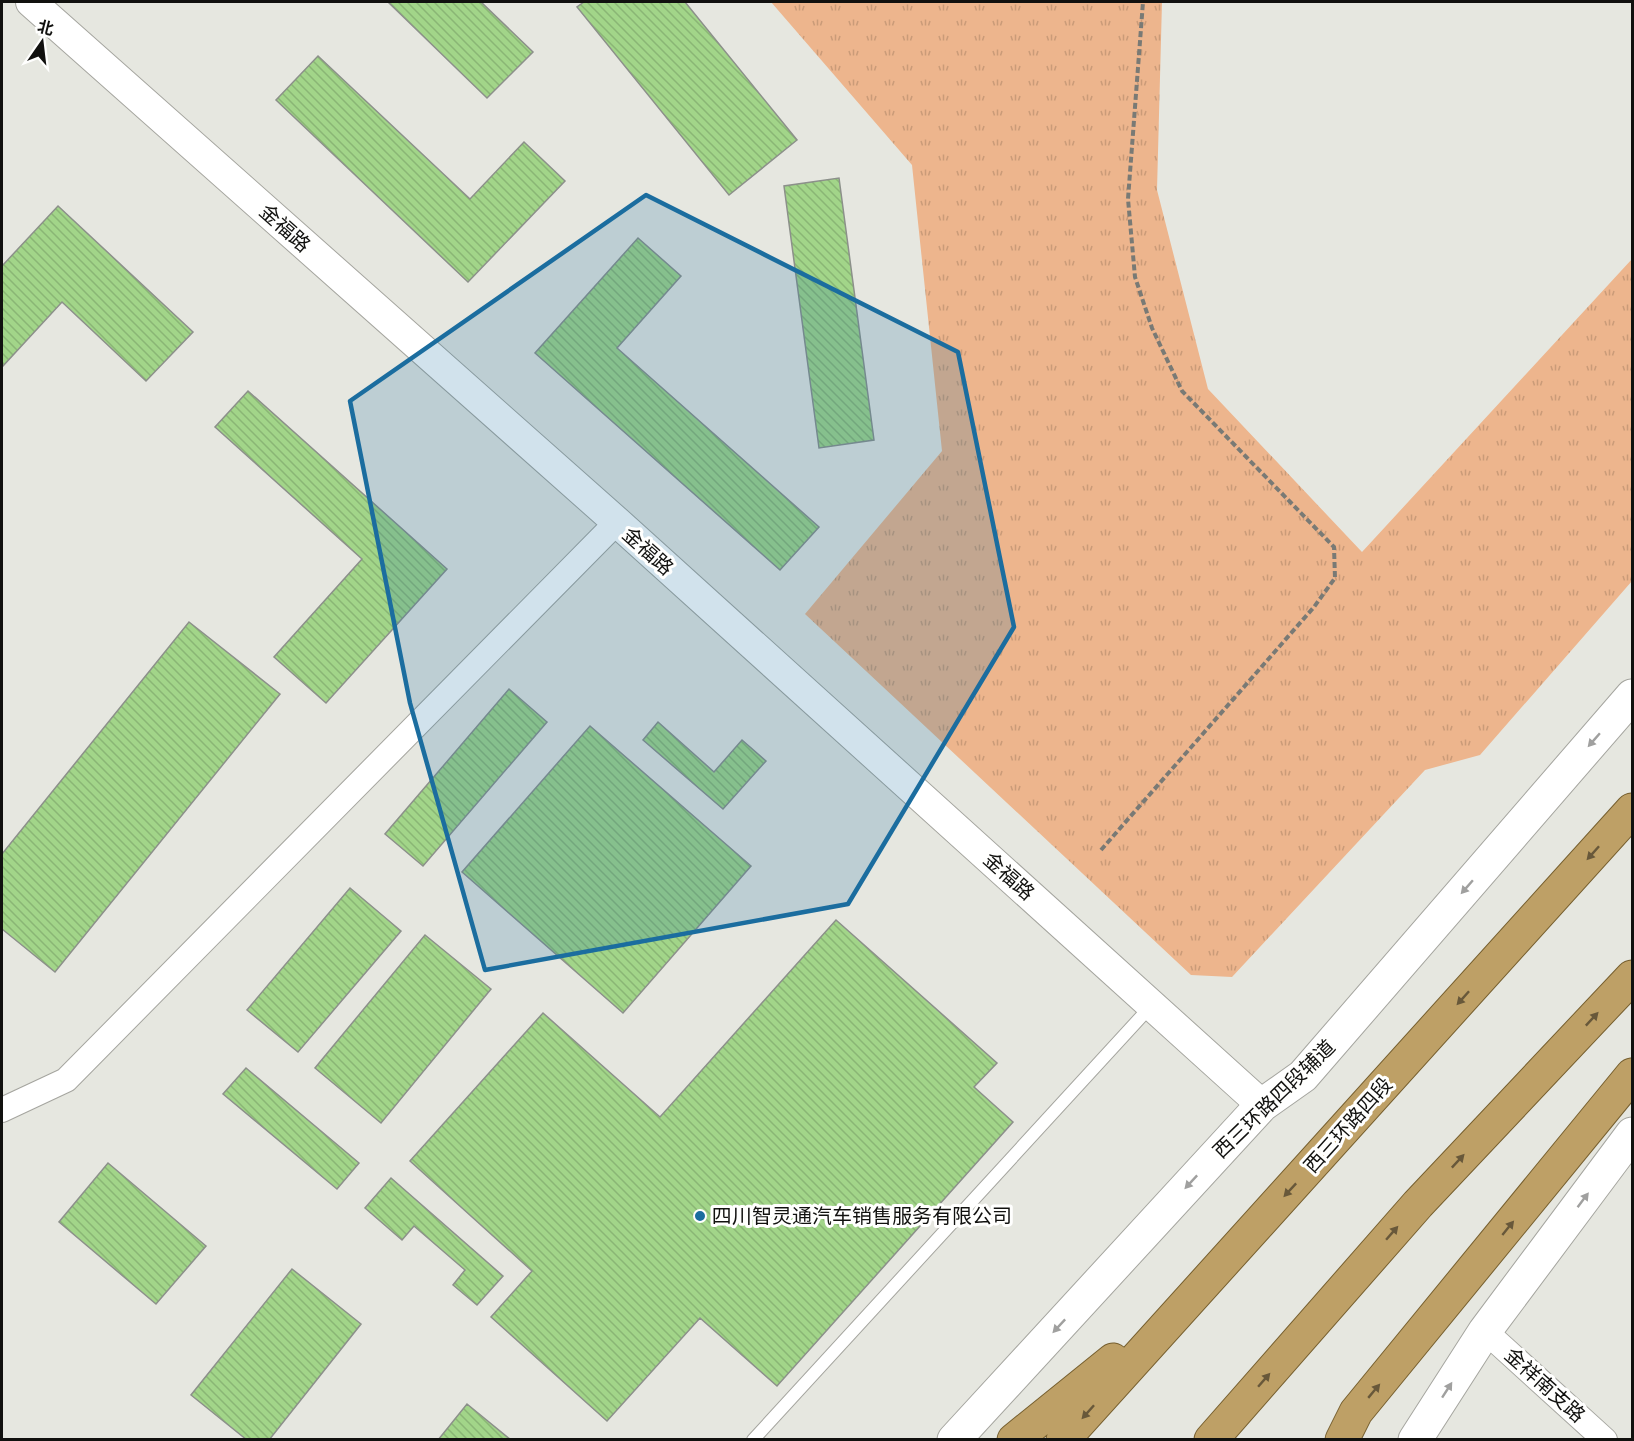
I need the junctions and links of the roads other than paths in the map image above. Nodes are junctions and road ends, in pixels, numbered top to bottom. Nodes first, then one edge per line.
1 (31, 2) edge
2 (617, 522) junction
3 (1632, 696) edge
4 (1632, 810) edge
5 (1632, 977) edge
6 (1152, 1005) junction
7 (1632, 1076) edge
8 (1262, 1105) junction
9 (2, 1110) edge
10 (1632, 1134) edge
11 (1185, 1303) junction
12 (1485, 1331) junction
13 (1229, 1426) edge
14 (753, 1440) edge
15 (954, 1440) edge
16 (1014, 1440) edge
17 (1063, 1440) edge
18 (1211, 1440) edge
19 (1342, 1440) edge
20 (1415, 1440) edge
21 (1605, 1440) edge

1 - 2 street, 金福路
2 - 6 street, 金福路
2 - 9 street
3 -> 8 main road, 西三环路四段辅道
4 -> 11 highway, 西三环路四段
13 -> 5 highway
6 - 8 street, 金福路
6 - 14 lane
19 -> 7 highway
8 -> 15 main road, 西三环路四段辅道
12 -> 10 main road
11 - 16 highway
11 -> 17 highway, 西三环路四段
20 -> 12 main road
12 - 21 street, 金祥南支路
13 - 18 highway

